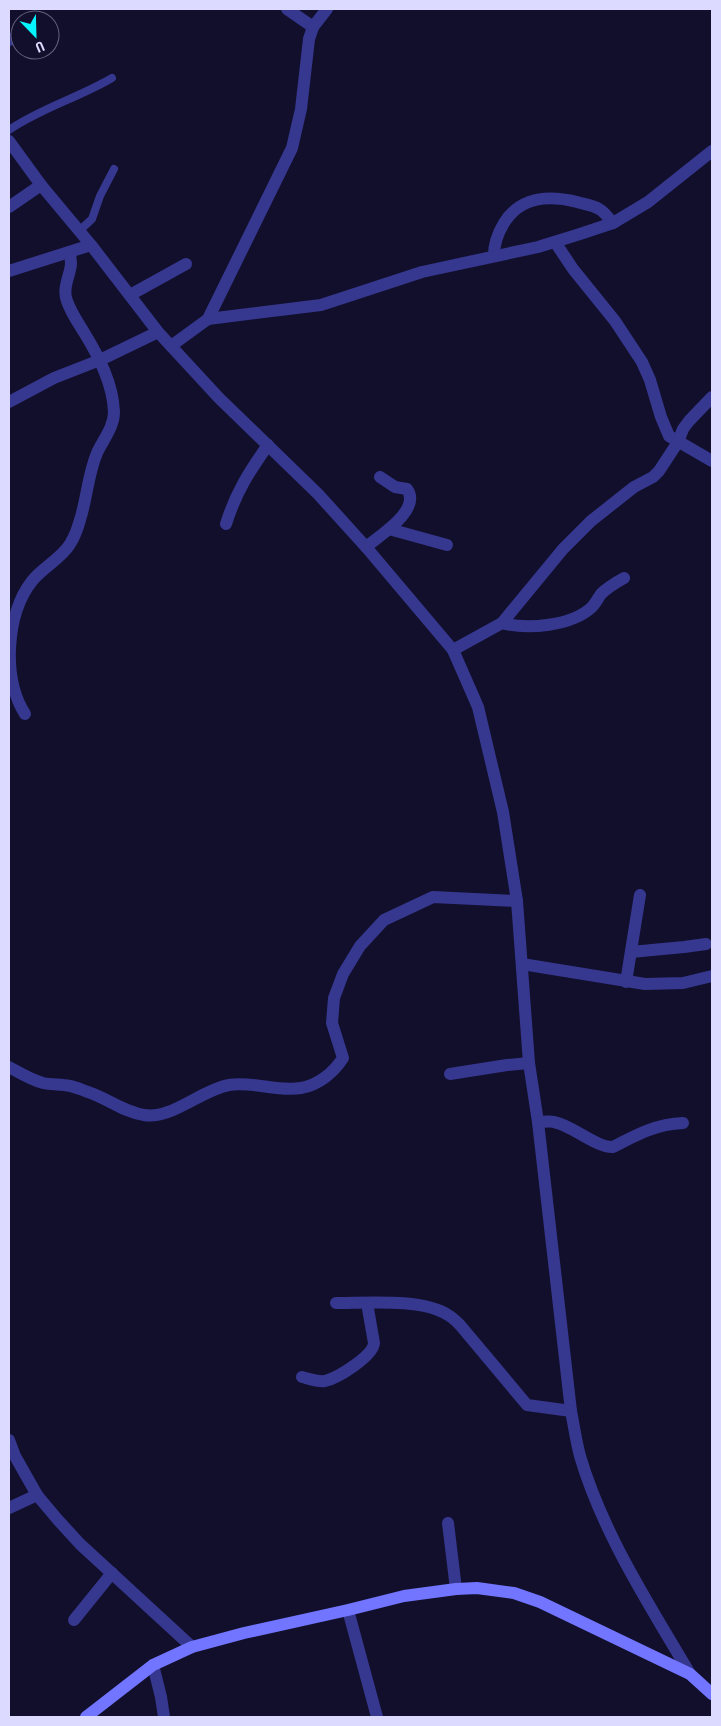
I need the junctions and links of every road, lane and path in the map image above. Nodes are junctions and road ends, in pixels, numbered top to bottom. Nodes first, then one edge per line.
1 (286, 9) edge
2 (327, 9) edge
3 (313, 27) junction
4 (112, 78) dead end
5 (9, 130) edge
6 (9, 142) edge
7 (712, 151) edge
8 (114, 169) dead end
9 (41, 185) junction
10 (9, 207) edge
11 (613, 223) junction
12 (80, 231) junction
13 (554, 242) junction
14 (91, 245) junction
15 (70, 252) junction
16 (494, 256) junction
17 (186, 264) dead end
18 (9, 271) edge
19 (130, 294) junction
20 (208, 318) junction
21 (158, 332) junction
22 (172, 346) junction
23 (100, 360) junction
24 (712, 397) edge
25 (9, 402) edge
26 (678, 442) junction
27 (268, 444) junction
28 (712, 461) edge
29 (380, 477) dead end
30 (226, 524) dead end
31 (388, 529) junction
32 (447, 545) dead end
33 (366, 547) junction
34 (624, 578) dead end
35 (502, 623) junction
36 (11, 627) edge
37 (452, 650) junction
38 (24, 714) dead end
39 (640, 895) dead end
40 (517, 901) junction
41 (706, 944) dead end
42 (631, 952) junction
43 (522, 964) junction
44 (712, 976) edge
45 (626, 982) junction
46 (528, 1063) junction
47 (9, 1067) edge
48 (450, 1074) dead end
49 (538, 1122) junction
50 (683, 1123) dead end
51 (336, 1303) dead end
52 (367, 1303) junction
53 (302, 1377) dead end
54 (571, 1411) junction
55 (9, 1440) edge
56 (37, 1495) junction
57 (9, 1508) edge
58 (448, 1523) dead end
59 (112, 1572) junction
60 (456, 1589) junction
61 (348, 1610) junction
62 (74, 1620) dead end
63 (192, 1646) junction
64 (153, 1665) junction
65 (690, 1674) junction
66 (712, 1694) edge
67 (86, 1717) edge
68 (164, 1717) edge
69 (377, 1717) edge

1 - 3 street
2 - 3 street
3 - 20 street
4 - 5 lane
6 - 9 street
7 - 11 street
8 - 12 lane
9 - 10 street
9 - 12 street
11 - 13 street
11 - 16 street
12 - 14 street
13 - 16 street
13 - 26 street
14 - 15 street
14 - 19 street
15 - 18 street
15 - 23 street
16 - 20 street
17 - 19 street
19 - 21 street
20 - 22 street
21 - 22 street
21 - 23 street
22 - 27 street
23 - 25 street
23 - 36 street
24 - 26 street
26 - 28 street
26 - 35 street
27 - 30 street
27 - 33 street
29 - 31 street
31 - 32 street
31 - 33 street
33 - 37 street
34 - 35 street
35 - 37 street
36 - 38 street
37 - 40 street
39 - 42 street
40 - 43 street
40 - 47 street
41 - 42 street
42 - 45 street
43 - 45 street
43 - 46 street
44 - 45 street
46 - 48 street
46 - 49 street
49 - 50 street
49 - 54 street
51 - 52 street
52 - 53 street
52 - 54 street
54 - 65 street
55 - 56 street
56 - 57 street
56 - 59 street
58 - 60 street
59 - 62 street
59 - 63 street
60 - 61 street
60 - 65 street
61 - 63 street
61 - 69 street
63 - 64 street
64 - 67 street
64 - 68 street
65 - 66 street

